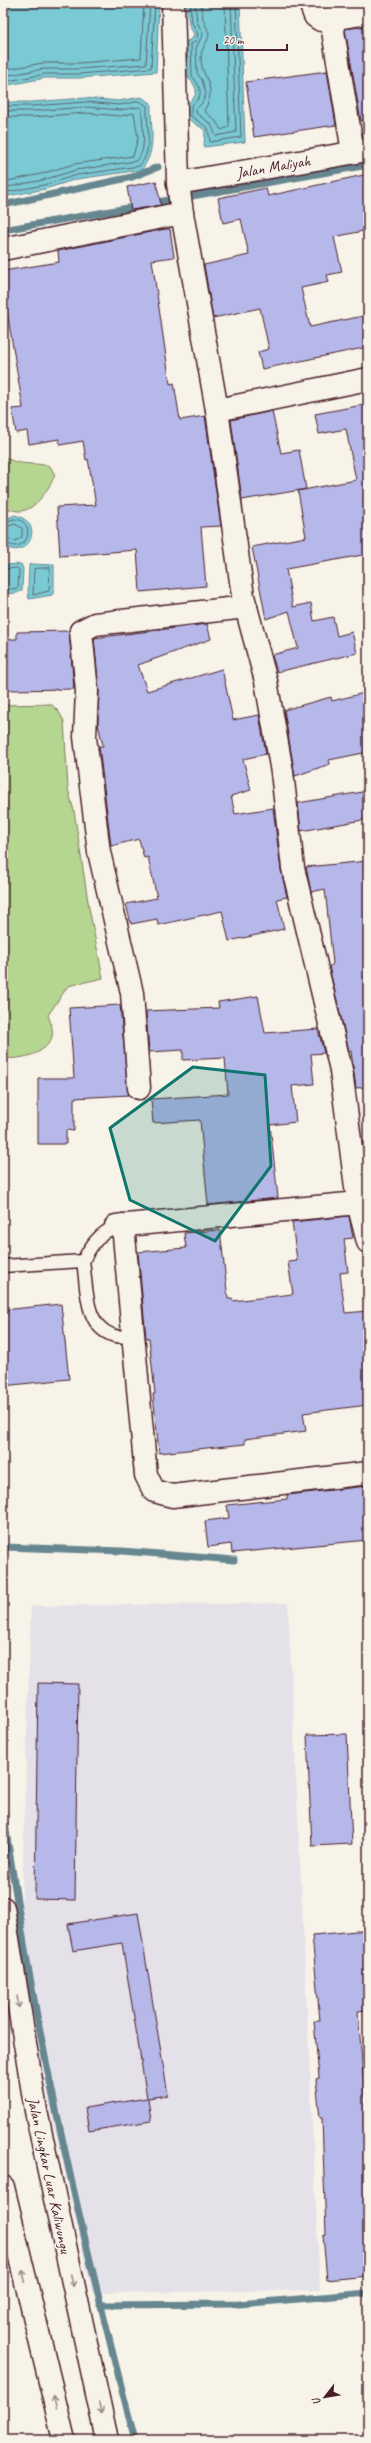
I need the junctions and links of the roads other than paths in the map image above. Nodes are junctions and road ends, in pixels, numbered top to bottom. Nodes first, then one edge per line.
1 (173, 3) edge
2 (310, 3) edge
3 (368, 13) edge
4 (331, 19) junction
5 (360, 151) edge
6 (180, 197) junction
7 (3, 249) edge
8 (368, 379) edge
9 (217, 410) junction
10 (246, 607) junction
11 (140, 1088) dead end
12 (358, 1203) junction
13 (119, 1225) junction
14 (368, 1242) edge
15 (83, 1261) junction
16 (3, 1266) edge
17 (134, 1336) junction
18 (368, 1473) edge
19 (3, 1908) edge
20 (3, 2187) edge
21 (64, 2440) edge
22 (107, 2440) edge

1 - 6 main road
2 - 4 main road
3 - 4 main road
4 - 5 main road
5 - 6 main road, Jalan Maliyah
6 - 7 main road, Jalan Maliyah
6 - 9 main road
8 - 9 main road
9 - 10 main road
10 - 11 main road
10 - 12 main road
12 - 13 main road
12 - 14 main road
13 - 15 lane
13 - 17 main road
15 - 16 lane
15 - 17 lane
17 - 18 main road
19 -> 22 main road, Jalan Lingkar Luar Kaliwungu
21 -> 20 main road

